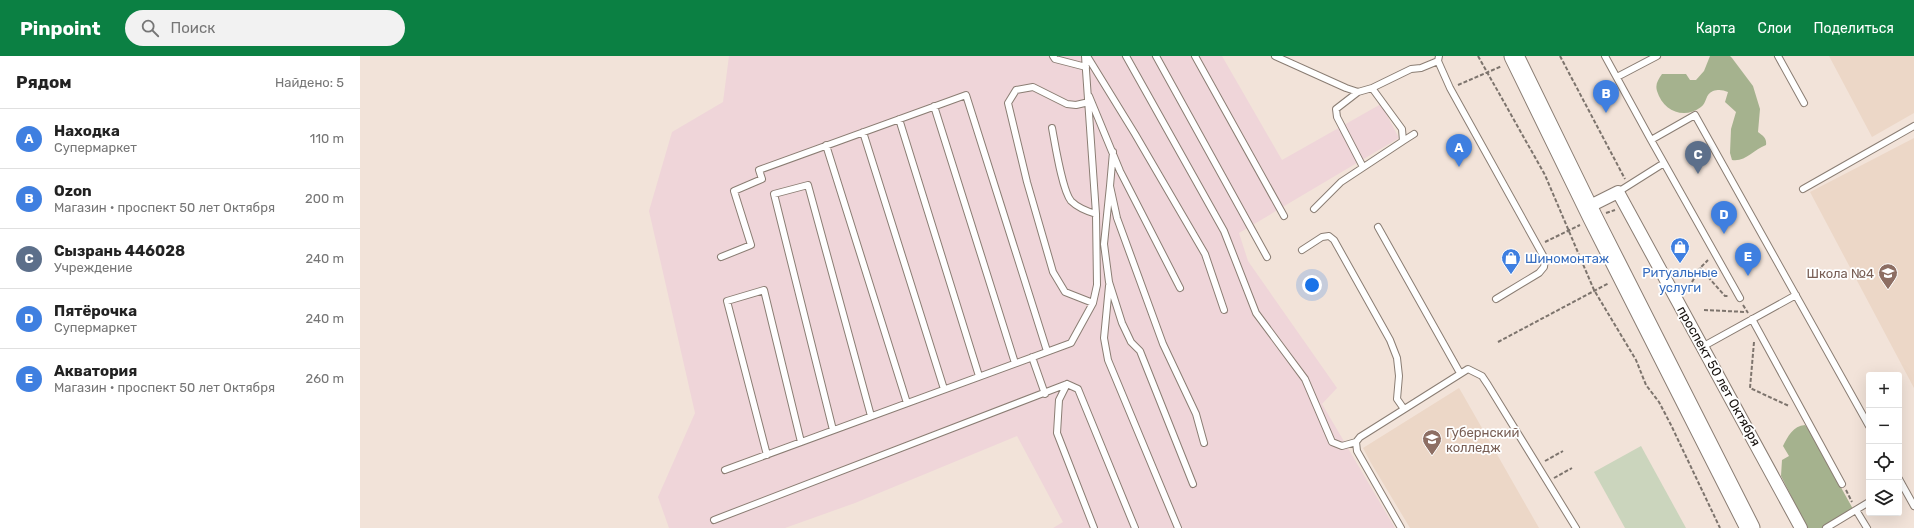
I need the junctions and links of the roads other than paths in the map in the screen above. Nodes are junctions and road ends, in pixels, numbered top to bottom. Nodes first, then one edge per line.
1 (1053, 56) edge
2 (1086, 56) edge
3 (1126, 56) edge
4 (1156, 56) edge
5 (1195, 56) edge
6 (1275, 56) edge
7 (1605, 56) edge
8 (1657, 56) edge
9 (1778, 56) edge
10 (1515, 58) edge
11 (1438, 59) edge
12 (1086, 67) junction
13 (1617, 77) junction
14 (1372, 88) junction
15 (1088, 92) junction
16 (1358, 92) junction
17 (1089, 102) junction
18 (1804, 103) dead end
19 (934, 106) junction
20 (899, 119) junction
21 (1914, 126) edge
22 (1052, 128) dead end
23 (863, 132) junction
24 (1414, 134) dead end
25 (1651, 140) junction
26 (1403, 141) junction
27 (826, 145) junction
28 (1113, 152) junction
29 (1664, 163) junction
30 (1363, 167) junction
31 (1110, 186) junction
32 (1623, 189) junction
33 (1803, 189) dead end
34 (1588, 207) junction
35 (1314, 209) dead end
36 (1096, 214) junction
37 (1284, 216) dead end
38 (1378, 227) dead end
39 (1096, 238) junction
40 (1302, 250) dead end
41 (1106, 252) junction
42 (721, 257) dead end
43 (1267, 257) dead end
44 (1109, 282) junction
45 (1180, 288) dead end
46 (1796, 295) junction
47 (1740, 298) road end
48 (1496, 299) dead end
49 (1093, 303) junction
50 (1224, 310) dead end
51 (1754, 322) junction
52 (1702, 347) junction
53 (1047, 351) junction
54 (1032, 357) junction
55 (1015, 363) junction
56 (1460, 373) junction
57 (979, 376) junction
58 (1067, 384) junction
59 (944, 389) junction
60 (1045, 394) junction
61 (907, 403) junction
62 (1404, 409) junction
63 (871, 416) junction
64 (1866, 421) edge
65 (833, 430) junction
66 (801, 442) junction
67 (1356, 442) junction
68 (1204, 443) dead end
69 (767, 454) junction
70 (725, 470) dead end
71 (1193, 484) dead end
72 (1842, 484) road end
73 (1902, 485) edge
74 (1866, 504) edge
75 (1914, 506) edge
76 (1856, 510) junction
77 (714, 520) dead end
78 (1094, 528) edge
79 (1135, 528) edge
80 (1178, 528) edge
81 (1401, 528) edge
82 (1576, 528) edge
83 (1750, 528) edge
84 (1801, 528) edge
85 (1826, 528) edge
86 (1867, 528) edge

1 - 12 lane
2 - 12 lane
2 - 50 lane
3 - 67 lane
4 - 43 lane
5 - 37 lane
6 - 16 lane
7 - 13 lane
8 - 13 lane
9 - 18 lane
10 - 34 main road
11 - 14 lane
11 - 48 lane
12 - 15 lane
13 - 25 lane
14 - 16 lane
14 - 26 lane
15 - 17 lane
15 - 28 lane
16 - 30 lane
17 - 36 lane
17 - 49 lane
19 - 20 lane
19 - 53 lane
19 - 55 lane
20 - 23 lane
20 - 57 lane
21 - 33 lane
22 - 36 lane
23 - 27 lane
23 - 59 lane
24 - 26 lane
25 - 29 lane
25 - 46 lane
26 - 30 lane
27 - 42 lane
27 - 61 lane
28 - 31 lane
28 - 45 lane
29 - 32 lane
29 - 47 lane
30 - 35 lane
31 - 41 lane
31 - 68 lane
32 - 34 street
32 - 52 street, проспект 50 лет Октября
34 - 83 main road
36 - 39 lane
38 - 56 lane
39 - 41 lane
39 - 49 lane
40 - 62 lane
41 - 44 lane
44 - 71 lane
44 - 80 lane
46 - 51 lane
46 - 64 lane
49 - 53 lane
51 - 52 lane
51 - 72 lane
52 - 84 street, проспект 50 лет Октября
53 - 54 lane
54 - 55 lane
54 - 60 lane
55 - 57 lane
56 - 62 lane
56 - 82 lane
57 - 59 lane
58 - 60 lane
58 - 78 lane
58 - 79 lane
59 - 61 lane
60 - 77 lane
61 - 63 lane
62 - 67 lane
63 - 65 lane
63 - 65 lane
65 - 66 lane
66 - 69 lane
66 - 69 lane
67 - 81 lane
69 - 70 lane
73 - 75 lane
74 - 76 lane
76 - 85 lane
76 - 86 lane

